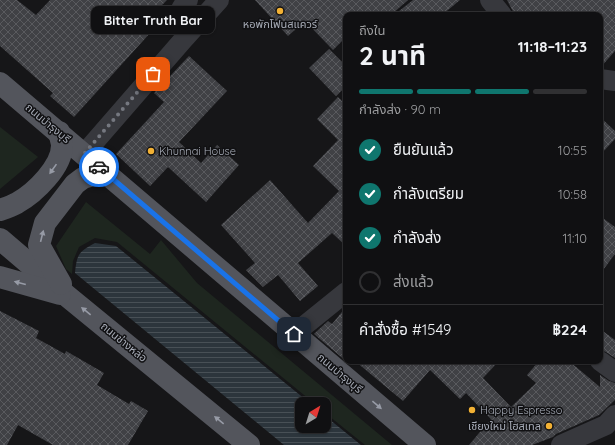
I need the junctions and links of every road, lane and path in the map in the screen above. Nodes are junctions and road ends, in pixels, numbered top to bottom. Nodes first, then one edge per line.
1 (188, 0) edge
2 (490, 0) edge
3 (215, 1) edge
4 (500, 12) edge
5 (186, 36) junction
6 (603, 79) edge
7 (615, 80) edge
8 (0, 83) edge
9 (59, 132) junction
10 (84, 154) junction
11 (105, 172) junction
12 (0, 210) edge
13 (0, 239) edge
14 (0, 277) edge
15 (343, 294) edge
16 (67, 296) junction
17 (294, 334) junction
18 (603, 363) edge
19 (615, 372) edge
20 (612, 424) edge
21 (250, 445) edge
22 (424, 445) edge
23 (561, 445) edge

1 - 5 street
2 - 4 street
3 - 5 street
5 - 10 street
6 - 7 street
8 - 9 main road, ถนนบำรุงบุรี
9 - 10 main road, ถนนบำรุงบุรี
9 -> 12 main road
10 - 11 main road, ถนนบำรุงบุรี
16 -> 11 main road
11 - 17 main road, ถนนบำรุงบุรี
13 - 16 main road, ถนนช่างหล่อ
16 -> 14 main road
15 - 17 street
21 -> 16 main road, ถนนช่างหล่อ
17 -> 22 main road, ถนนบำรุงบุรี
18 - 19 street
20 - 23 street

